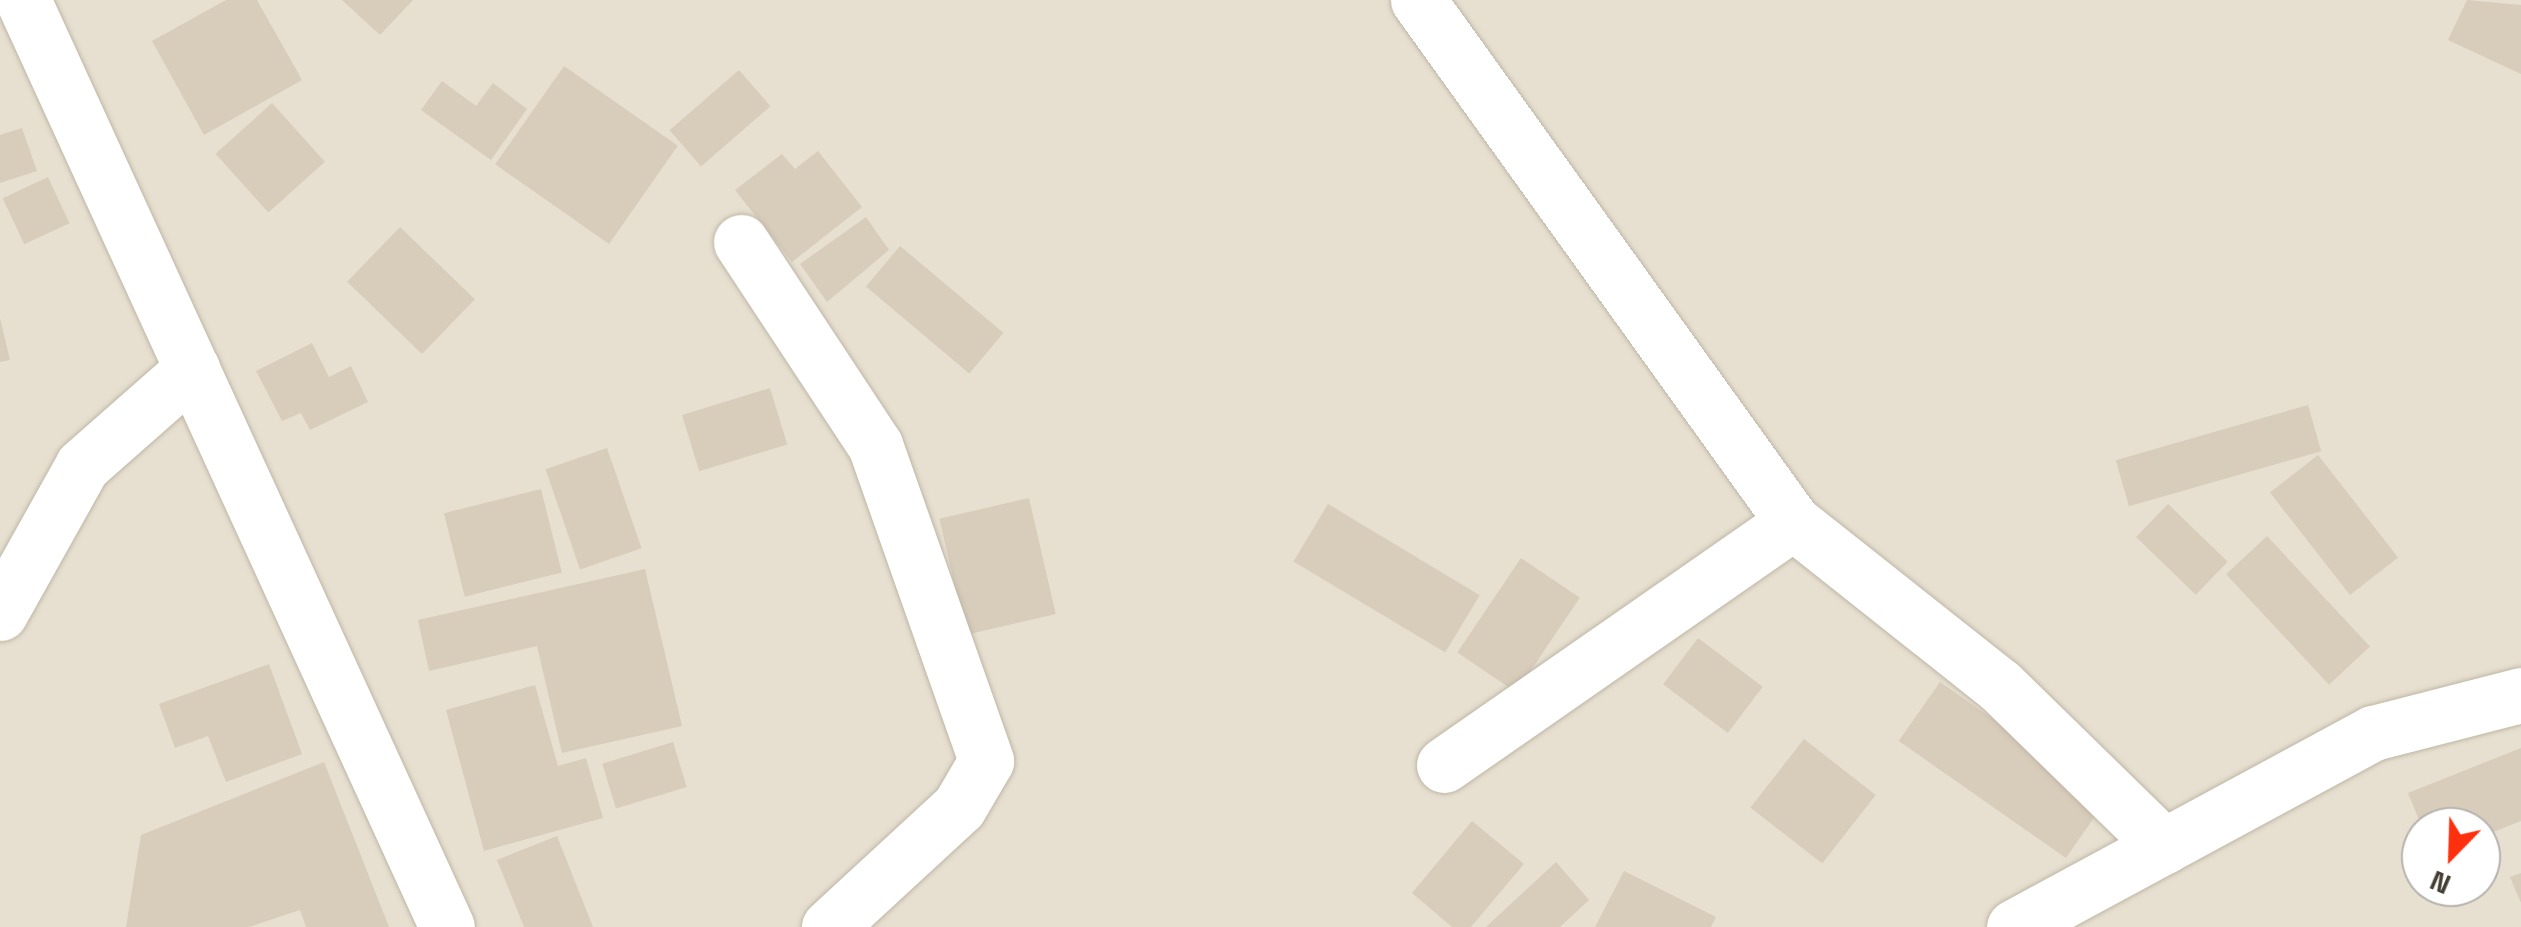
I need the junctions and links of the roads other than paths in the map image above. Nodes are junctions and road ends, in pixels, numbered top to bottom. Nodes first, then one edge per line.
1 (24, 0) edge
2 (1418, 0) edge
3 (741, 242) dead end
4 (192, 369) junction
5 (1794, 522) junction
6 (0, 613) edge
7 (2521, 695) edge
8 (1444, 765) dead end
9 (2164, 846) junction
10 (447, 927) edge
11 (829, 927) edge
12 (2014, 927) edge

1 - 4 street
2 - 5 street
3 - 11 street
4 - 6 street
4 - 10 street
5 - 8 street
5 - 9 street
7 - 9 street
9 - 12 street

